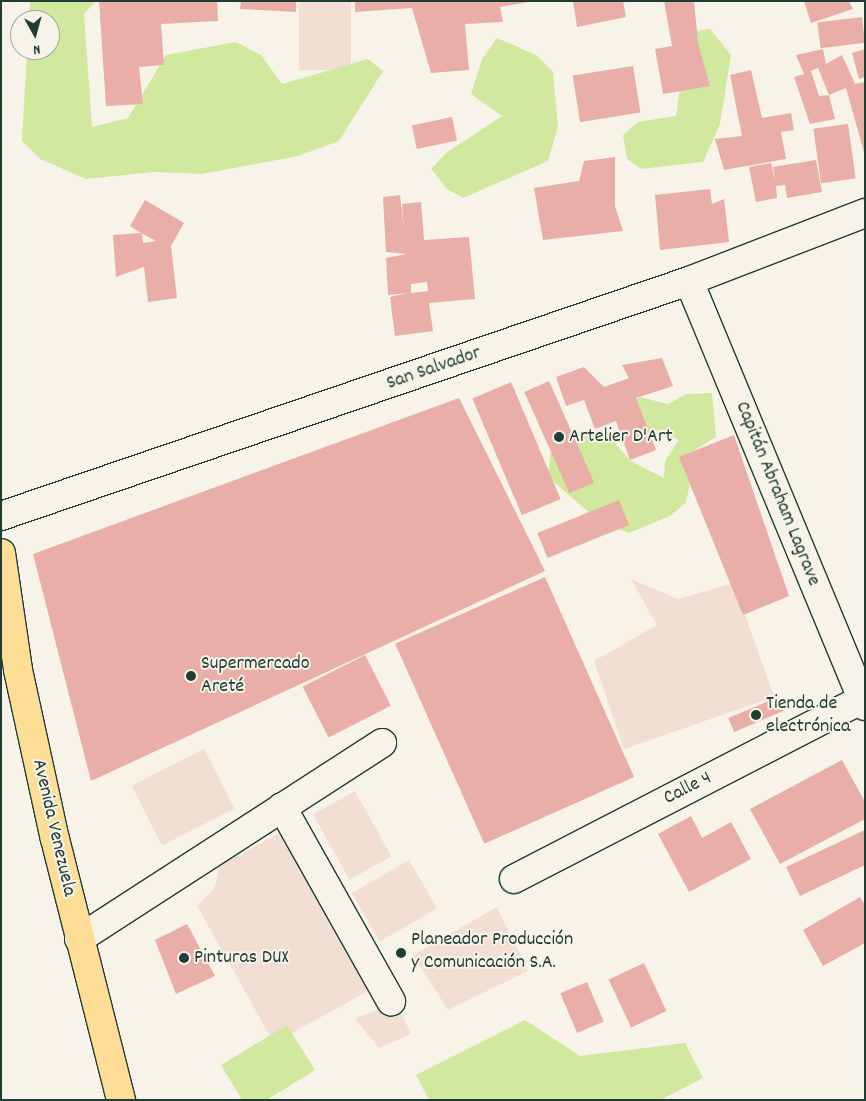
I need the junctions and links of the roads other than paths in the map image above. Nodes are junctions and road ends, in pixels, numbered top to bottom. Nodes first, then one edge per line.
1 (865, 213) edge
2 (689, 281) junction
3 (1, 516) edge
4 (1, 553) edge
5 (863, 702) edge
6 (382, 743) dead end
7 (282, 807) junction
8 (514, 879) dead end
9 (78, 939) junction
10 (391, 1001) dead end
11 (121, 1100) edge

1 - 2 street, San Salvador
2 - 3 street, San Salvador
2 - 5 street, Capitán Abraham Lagrave
4 - 9 main road, Avenida Venezuela
5 - 8 street, Calle 4
6 - 7 street
7 - 9 street
7 - 10 street
9 - 11 main road, Avenida Venezuela

